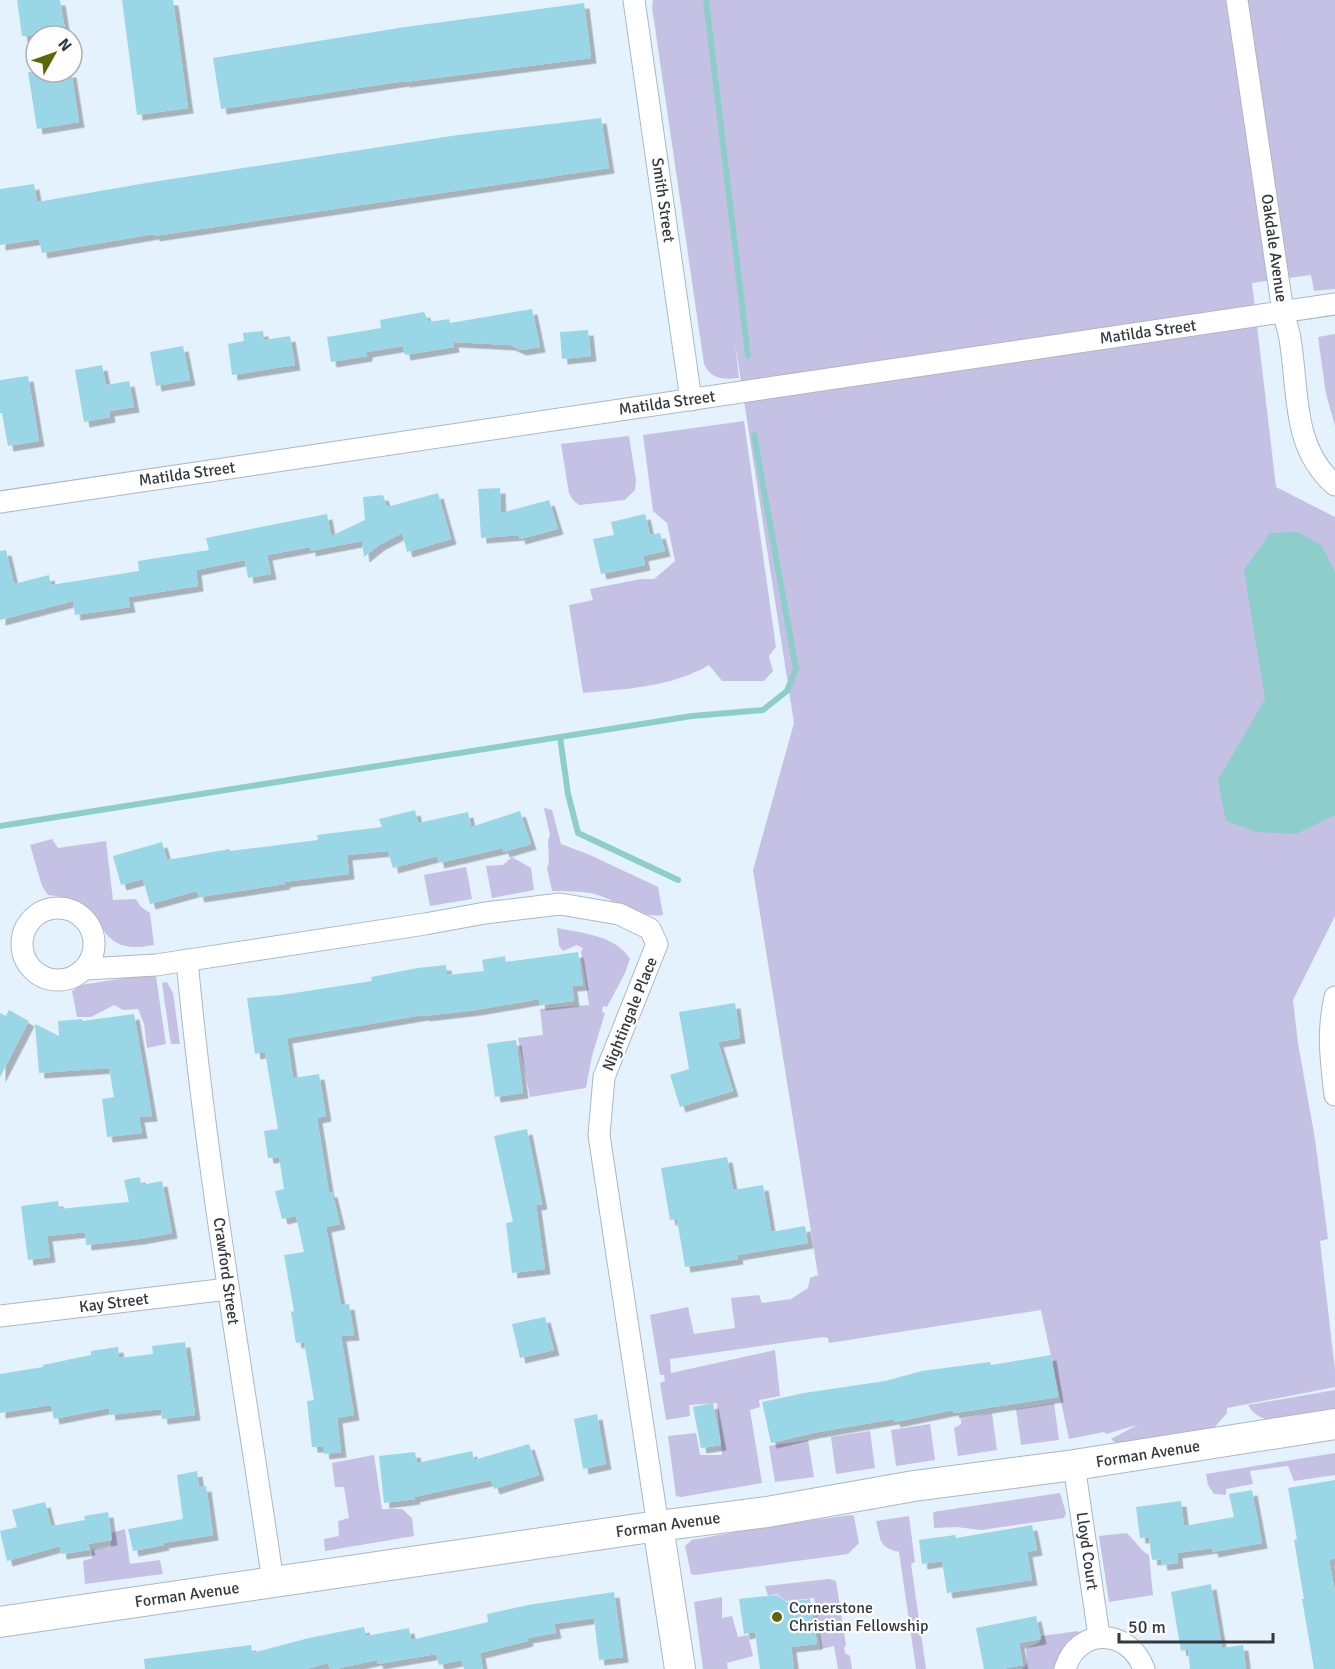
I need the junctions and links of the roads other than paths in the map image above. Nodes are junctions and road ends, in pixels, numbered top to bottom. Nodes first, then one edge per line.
1 (634, 0) edge
2 (1238, 0) edge
3 (1335, 304) edge
4 (1283, 312) junction
5 (691, 400) junction
6 (1335, 485) edge
7 (0, 502) edge
8 (187, 960) junction
9 (86, 969) dead end
10 (1335, 997) edge
11 (1335, 1095) edge
12 (228, 1289) junction
13 (0, 1317) edge
14 (1335, 1424) edge
15 (1074, 1465) junction
16 (658, 1526) junction
17 (273, 1582) junction
18 (0, 1622) edge
19 (1099, 1636) junction
20 (680, 1669) edge
21 (1065, 1669) edge
22 (1144, 1669) edge

1 - 5 street, Smith Street
2 - 4 street, Oakdale Avenue
3 - 4 street, Matilda Street
4 - 5 street, Matilda Street
4 - 6 street, Oakdale Avenue
5 - 7 street, Matilda Street
8 - 9 street, Nightingale Place
8 - 12 street, Crawford Street
8 - 16 street, Nightingale Place
10 - 11 street
12 - 13 street, Kay Street
12 - 17 street, Crawford Street
14 - 15 street, Forman Avenue
15 - 16 street, Forman Avenue
15 - 19 street, Lloyd Court
16 - 17 street, Forman Avenue
16 - 20 street
17 - 18 street, Forman Avenue
19 - 21 street
19 - 22 street

